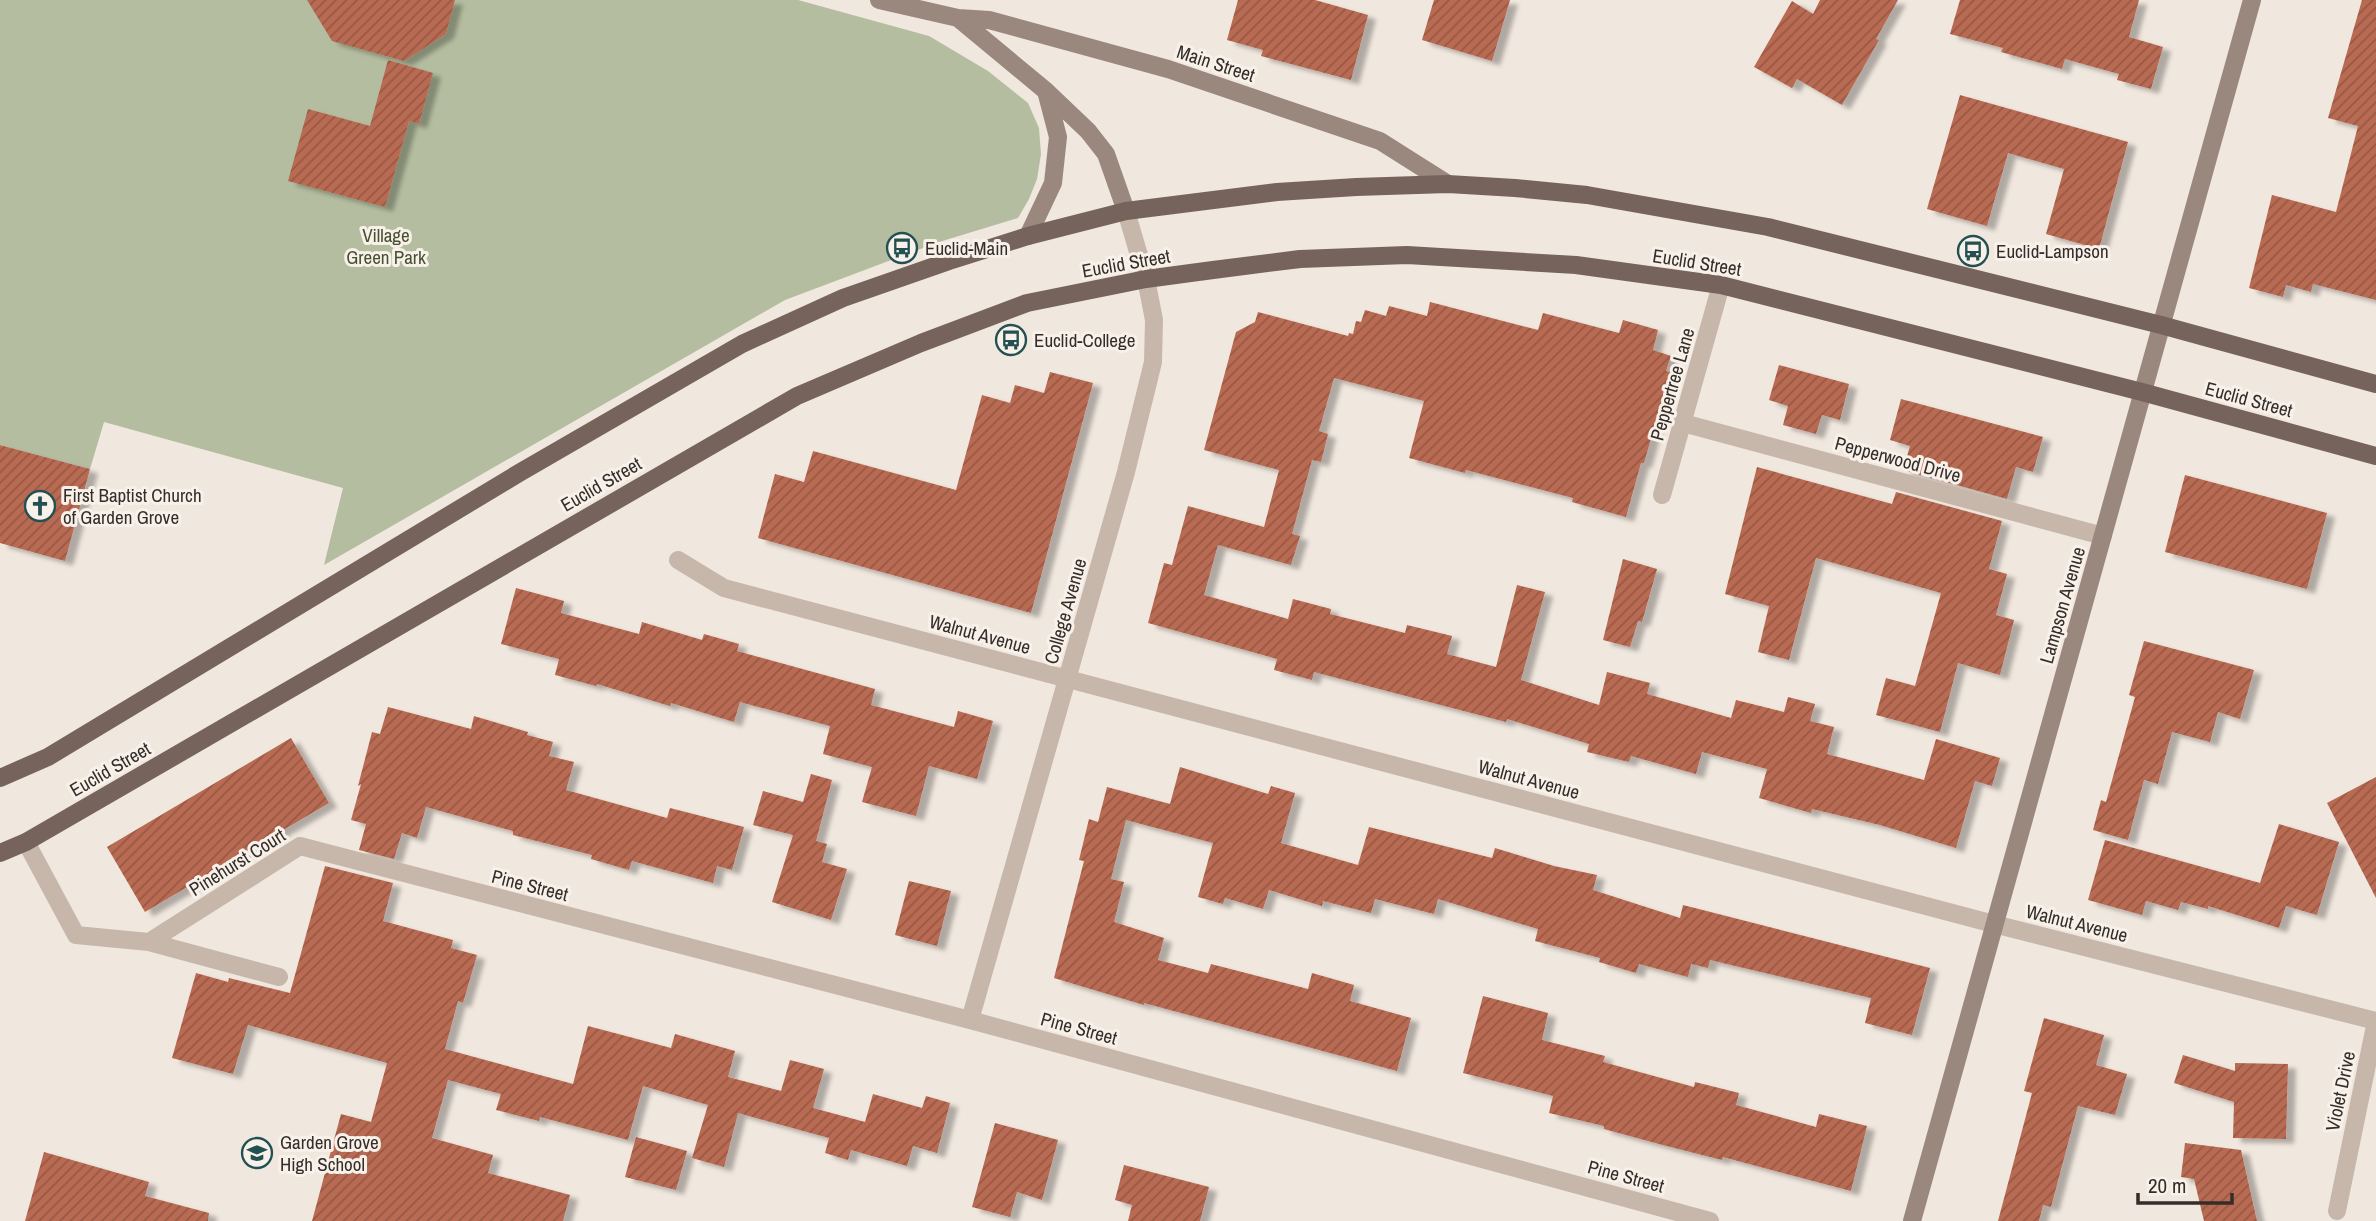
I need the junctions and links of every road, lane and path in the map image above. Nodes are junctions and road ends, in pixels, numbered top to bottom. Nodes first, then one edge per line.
1 (879, 0) edge
2 (2252, 0) edge
3 (958, 18) junction
4 (1046, 91) junction
5 (1447, 184) junction
6 (1126, 211) junction
7 (1028, 236) junction
8 (1146, 279) junction
9 (1721, 285) junction
10 (2161, 325) junction
11 (2376, 384) edge
12 (2142, 392) junction
13 (1683, 423) junction
14 (2376, 456) edge
15 (1662, 495) dead end
16 (2103, 536) junction
17 (678, 560) dead end
18 (1068, 678) junction
19 (0, 778) edge
20 (26, 842) junction
21 (0, 853) edge
22 (435, 883) joint
23 (1994, 924) junction
24 (149, 942) junction
25 (279, 977) dead end
26 (970, 1020) junction
27 (2376, 1021) edge
28 (2337, 1211) dead end
29 (1710, 1221) edge
30 (1912, 1221) edge

1 - 3 street, Main Street
2 - 10 street, Lampson Avenue
3 - 4 street, Main Street
3 - 5 street, Main Street
4 - 6 street, Main Street
4 - 7 street
5 - 6 main road
5 - 10 main road
6 - 7 main road
6 - 8 street, College Avenue
7 - 19 main road
8 - 9 main road, Euclid Street
8 - 18 street, College Avenue
8 - 20 main road, Euclid Street
9 - 12 main road, Euclid Street
9 - 13 street, Peppertree Lane
10 - 11 main road
10 - 12 street, Lampson Avenue
12 - 14 main road, Euclid Street
12 - 16 street, Lampson Avenue
13 - 15 street, Peppertree Lane
13 - 16 street, Pepperwood Drive
16 - 23 street, Lampson Avenue
17 - 18 street, Walnut Avenue
18 - 23 street, Walnut Avenue
18 - 26 street, College Avenue
20 - 21 main road, Euclid Street
20 - 24 street
22 - 24 street, Pinehurst Court
22 - 26 street, Pine Street
23 - 27 street, Walnut Avenue
23 - 30 street, Lampson Avenue
24 - 25 street
26 - 29 street, Pine Street
27 - 28 street, Violet Drive

